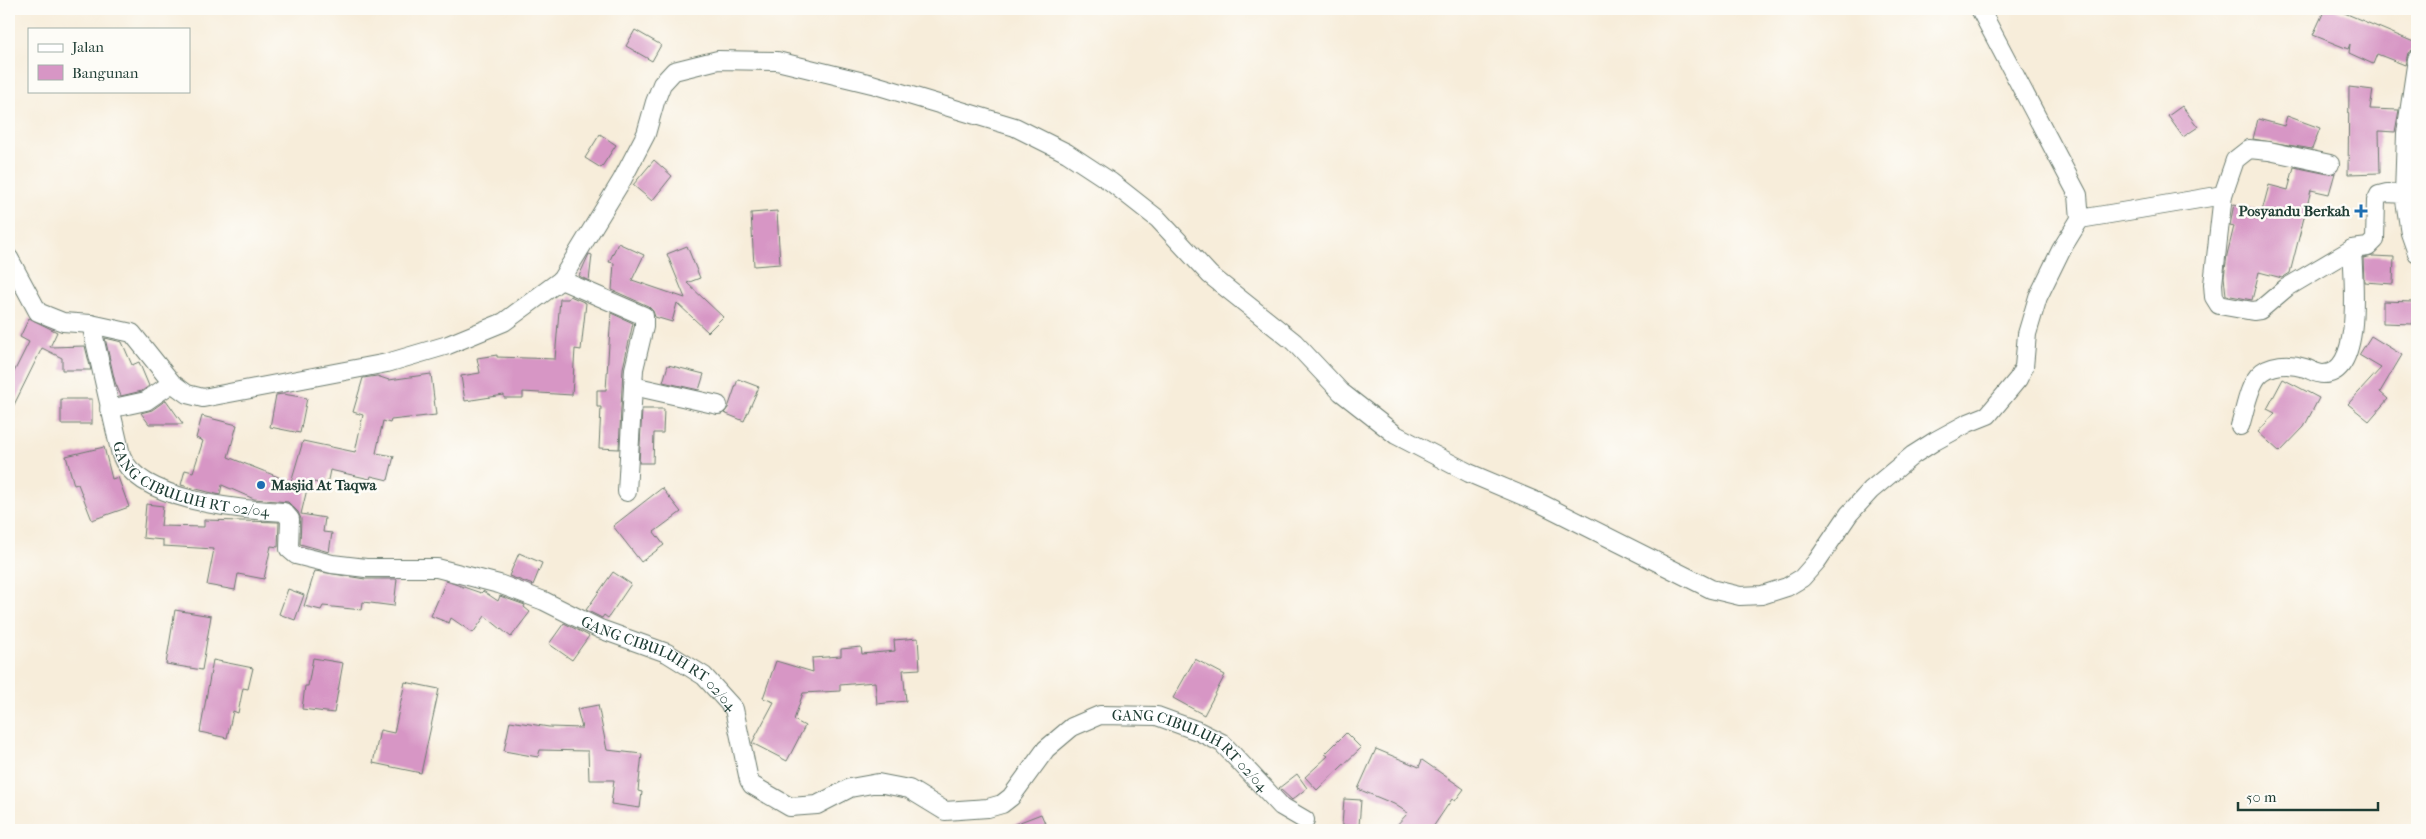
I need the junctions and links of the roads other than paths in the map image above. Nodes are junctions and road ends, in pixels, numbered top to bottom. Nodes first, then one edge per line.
1 (1980, 9) edge
2 (2417, 59) edge
3 (2330, 164) dead end
4 (2404, 194) junction
5 (2223, 195) junction
6 (2080, 218) junction
7 (2352, 250) junction
8 (2417, 253) edge
9 (9, 258) edge
10 (561, 280) junction
11 (91, 324) junction
12 (172, 383) junction
13 (633, 386) junction
14 (718, 405) dead end
15 (110, 409) junction
16 (2240, 426) dead end
17 (628, 492) dead end
18 (1305, 820) dead end

1 - 6 street
2 - 4 street
3 - 5 street
4 - 7 street
4 - 8 street
5 - 6 street
5 - 7 street
6 - 10 street
7 - 16 street
9 - 11 street
10 - 12 street
10 - 13 street
11 - 12 street
11 - 15 street, GANG CIBULUH RT 02/04
12 - 15 street, GANG CIBULUH RT 02/04
13 - 14 street
13 - 17 street
15 - 18 street, GANG CIBULUH RT 02/04

